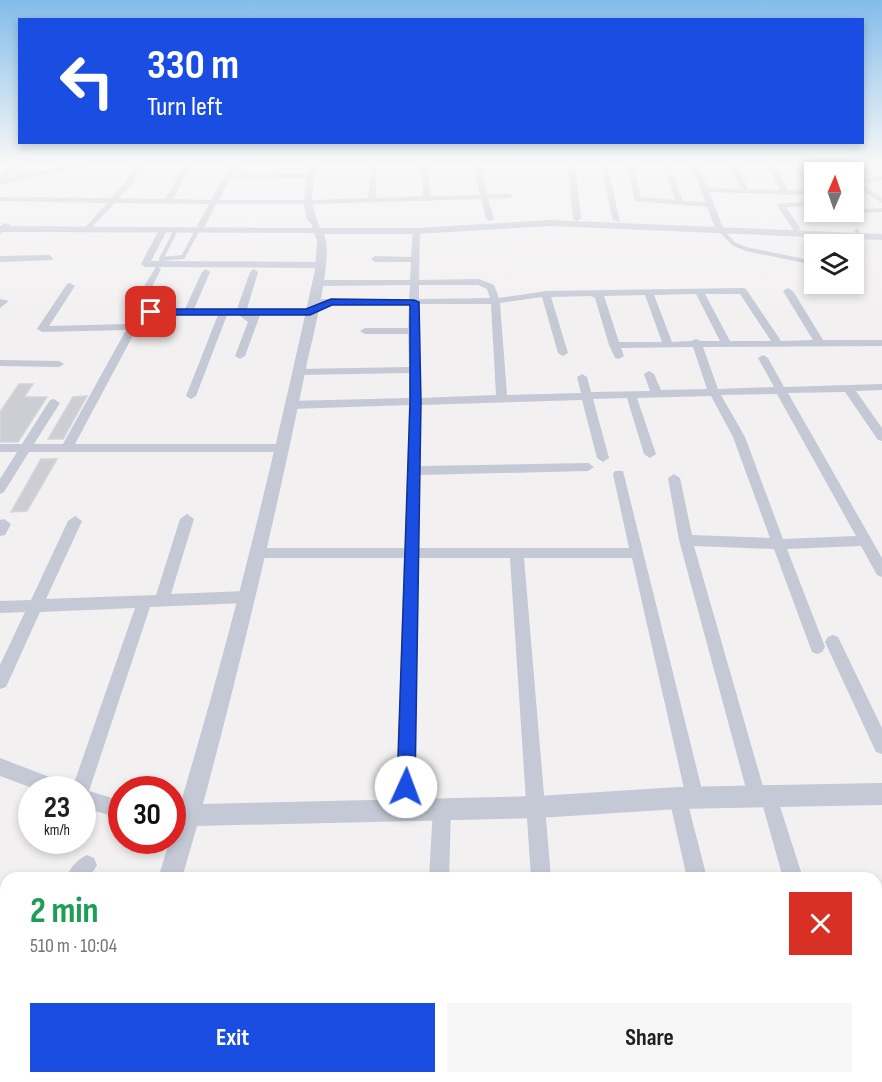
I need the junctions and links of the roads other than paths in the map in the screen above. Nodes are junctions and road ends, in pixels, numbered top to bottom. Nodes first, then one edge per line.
1 (101, 214) edge
2 (208, 214) edge
3 (309, 214) edge
4 (488, 214) edge
5 (577, 214) edge
6 (616, 214) edge
7 (713, 214) edge
8 (787, 214) edge
9 (577, 219) junction
10 (617, 220) junction
11 (491, 222) junction
12 (89, 227) junction
13 (2, 228) edge
14 (199, 228) junction
15 (719, 228) junction
16 (317, 229) junction
17 (797, 229) junction
18 (163, 230) junction
19 (176, 230) junction
20 (416, 231) junction
21 (882, 232) edge
22 (804, 234) edge
23 (830, 234) edge
24 (864, 236) edge
25 (882, 237) edge
26 (864, 238) edge
27 (49, 258) dead end
28 (0, 259) edge
29 (375, 259) dead end
30 (415, 260) junction
31 (804, 261) edge
32 (320, 265) junction
33 (157, 269) dead end
34 (207, 272) dead end
35 (254, 272) dead end
36 (415, 282) junction
37 (317, 283) junction
38 (70, 286) dead end
39 (648, 291) junction
40 (699, 291) junction
41 (788, 291) dead end
42 (591, 293) junction
43 (546, 294) junction
44 (495, 301) junction
45 (414, 302) junction
46 (312, 308) junction
47 (142, 310) junction
48 (224, 311) junction
49 (188, 312) junction
50 (241, 312) junction
51 (255, 316) junction
52 (131, 327) junction
53 (365, 331) dead end
54 (413, 331) junction
55 (667, 342) junction
56 (696, 342) junction
57 (725, 342) junction
58 (777, 342) junction
59 (819, 342) junction
60 (882, 343) edge
61 (614, 345) junction
62 (563, 353) dead end
63 (240, 356) dead end
64 (619, 356) dead end
65 (763, 358) dead end
66 (0, 363) edge
67 (59, 364) dead end
68 (414, 370) junction
69 (297, 372) junction
70 (649, 374) dead end
71 (582, 376) dead end
72 (882, 387) edge
73 (848, 388) junction
74 (782, 390) junction
75 (714, 392) junction
76 (657, 394) junction
77 (631, 395) junction
78 (191, 396) dead end
79 (587, 397) junction
80 (502, 399) junction
81 (416, 402) junction
82 (54, 403) dead end
83 (290, 405) junction
84 (882, 437) edge
85 (0, 448) edge
86 (26, 448) junction
87 (67, 448) junction
88 (282, 448) junction
89 (650, 454) dead end
90 (603, 458) dead end
91 (588, 467) dead end
92 (412, 471) junction
93 (619, 474) dead end
94 (674, 478) dead end
95 (0, 489) edge
96 (187, 519) dead end
97 (75, 521) dead end
98 (686, 540) junction
99 (865, 541) junction
100 (779, 544) junction
101 (256, 553) junction
102 (412, 553) junction
103 (517, 553) junction
104 (637, 553) junction
105 (882, 571) edge
106 (246, 597) junction
107 (161, 602) junction
108 (144, 603) junction
109 (36, 606) junction
110 (0, 607) edge
111 (0, 682) edge
112 (882, 746) edge
113 (3, 773) edge
114 (85, 776) edge
115 (18, 777) edge
116 (882, 794) edge
117 (763, 797) junction
118 (186, 798) edge
119 (686, 798) junction
120 (537, 807) junction
121 (442, 808) junction
122 (405, 810) junction
123 (186, 815) edge
124 (174, 854) edge
125 (171, 872) edge
126 (439, 872) edge
127 (541, 872) edge
128 (696, 872) edge
129 (791, 872) edge

1 - 12 street
2 - 14 street
3 - 16 street
4 - 11 street
5 - 9 street
6 - 10 street
7 - 15 street
8 - 17 street
9 - 10 street
9 - 11 street
10 - 15 street
11 - 15 street
11 - 16 street
11 - 20 street
12 - 13 street
12 - 14 street
12 - 18 street
14 - 16 street
14 - 19 street
14 - 19 lane
15 - 17 street
15 - 22 street
15 - 31 lane
16 - 20 street
16 - 32 street
17 - 23 street
18 - 19 street
18 - 32 street
20 - 30 street
21 - 24 street
25 - 26 street
27 - 28 street
29 - 30 street
30 - 36 street
32 - 37 street
33 - 47 street
34 - 49 street
35 - 50 street
36 - 37 street
36 - 44 street
36 - 45 street
37 - 46 street
38 - 52 street
39 - 40 street
39 - 42 street
39 - 55 street
40 - 57 street
40 - 58 street
41 - 59 street
42 - 43 street
42 - 61 street
43 - 44 street
43 - 62 street
44 - 45 street
44 - 80 street
45 - 46 street
45 - 54 street
46 - 51 street
46 - 69 street
47 - 49 street
47 - 52 street
48 - 49 street
48 - 50 street
48 - 78 street
50 - 51 street
51 - 63 street
52 - 87 street
53 - 54 street
54 - 68 street
55 - 56 street
55 - 61 street
56 - 57 street
56 - 75 street
57 - 58 street
58 - 59 street
59 - 60 street
61 - 64 street
65 - 74 street
66 - 67 street
68 - 69 street
68 - 81 street
69 - 83 street
70 - 76 street
71 - 79 street
72 - 73 street
73 - 74 street
73 - 84 street
74 - 75 street
74 - 99 street
75 - 76 street
75 - 100 street
76 - 77 street
77 - 79 street
77 - 89 street
79 - 80 street
79 - 90 street
80 - 81 street
81 - 83 street
81 - 92 street
82 - 86 street
83 - 88 street
85 - 86 street
86 - 87 street
86 - 95 street
87 - 88 street
88 - 101 street
91 - 92 street
92 - 102 street
93 - 104 street
94 - 98 street
96 - 107 street
97 - 109 street
98 - 100 street
98 - 117 street
99 - 100 street
99 - 105 street
100 - 112 street
101 - 102 street
101 - 106 street
102 - 103 street
102 - 122 street
103 - 104 street
103 - 120 street
104 - 119 street
106 - 107 street
106 - 118 street
107 - 108 street
108 - 109 street
108 - 114 street
109 - 110 street
109 - 111 street
113 - 115 street
116 - 117 street
117 - 119 street
117 - 129 street
119 - 120 street
119 - 128 street
120 - 121 street
120 - 127 street
121 - 122 street
121 - 126 street
122 - 123 street
124 - 125 street

